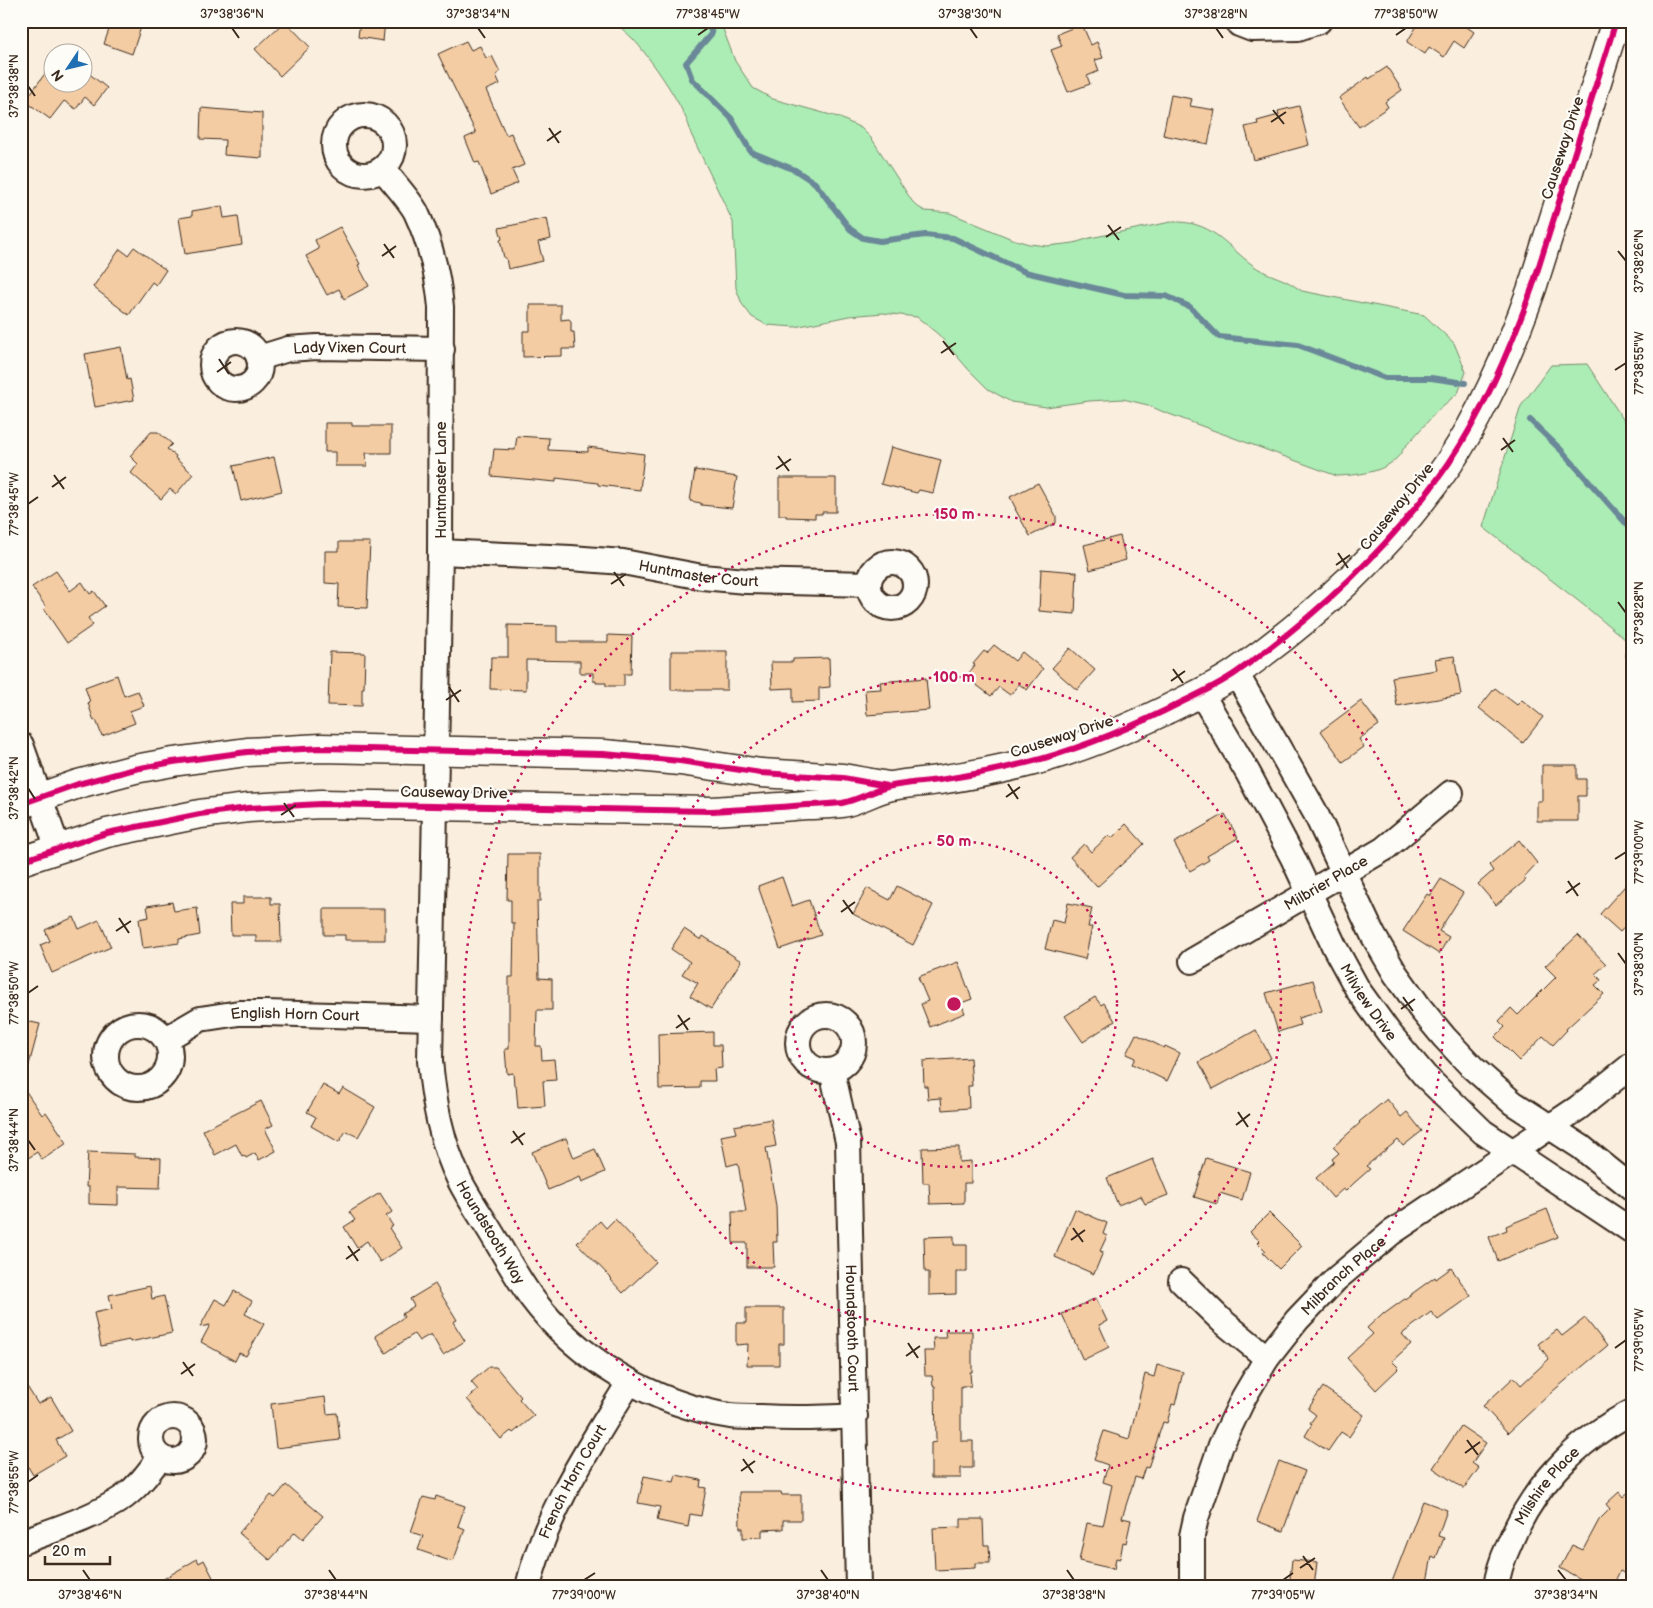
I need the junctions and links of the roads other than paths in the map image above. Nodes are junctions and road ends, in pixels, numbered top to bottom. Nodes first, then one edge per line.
1 (1319, 21) edge
2 (1616, 21) edge
3 (1239, 24) dead end
4 (383, 169) dead end
5 (442, 349) junction
6 (259, 358) dead end
7 (440, 552) junction
8 (868, 584) dead end
9 (1236, 673) junction
10 (1202, 693) junction
11 (21, 745) edge
12 (436, 750) junction
13 (889, 786) junction
14 (1451, 793) dead end
15 (31, 800) edge
16 (434, 805) junction
17 (58, 849) junction
18 (21, 861) edge
19 (1344, 873) junction
20 (1309, 893) junction
21 (1192, 961) dead end
22 (431, 1018) junction
23 (166, 1039) dead end
24 (1632, 1065) edge
25 (832, 1071) dead end
26 (1550, 1128) junction
27 (1513, 1152) junction
28 (1632, 1188) edge
29 (1632, 1231) edge
30 (1181, 1281) dead end
31 (1267, 1358) junction
32 (630, 1381) junction
33 (1632, 1412) edge
34 (855, 1416) junction
35 (160, 1457) dead end
36 (21, 1542) edge
37 (528, 1587) edge
38 (858, 1587) edge
39 (1192, 1587) edge
40 (1496, 1587) edge

1 - 3 street
2 - 9 street, Causeway Drive
4 - 5 street, Huntmaster Lane
5 - 6 street, Lady Vixen Court
5 - 7 street, Huntmaster Lane
7 - 8 street, Huntmaster Court
7 - 12 street, Huntmaster Lane
9 - 10 street, Causeway Drive
9 - 19 street
10 - 13 street, Causeway Drive
10 - 20 street, Milview Drive
11 - 15 street
12 - 13 street, Causeway Drive
12 - 15 street, Causeway Drive
12 - 16 street, Huntmaster Lane
13 - 16 street, Causeway Drive
14 - 19 street, Milbrier Place
15 - 17 street
16 - 17 street, Causeway Drive
16 - 22 street, Houndstooth Way
17 - 18 street, Causeway Drive
19 - 20 street, Milbrier Place
19 - 26 street
20 - 21 street, Milbrier Place
20 - 27 street, Milview Drive
22 - 23 street, English Horn Court
22 - 32 street, Houndstooth Way
24 - 26 street, Milbranch Place
25 - 34 street, Houndstooth Court
26 - 27 street, Milbranch Place
26 - 28 street
27 - 29 street, Milview Drive
27 - 31 street, Milbranch Place
30 - 31 street
31 - 39 street, Milbranch Place
32 - 34 street, Houndstooth Way
32 - 37 street, French Horn Court
33 - 40 street, Milshire Place
34 - 38 street, Houndstooth Court
35 - 36 street

